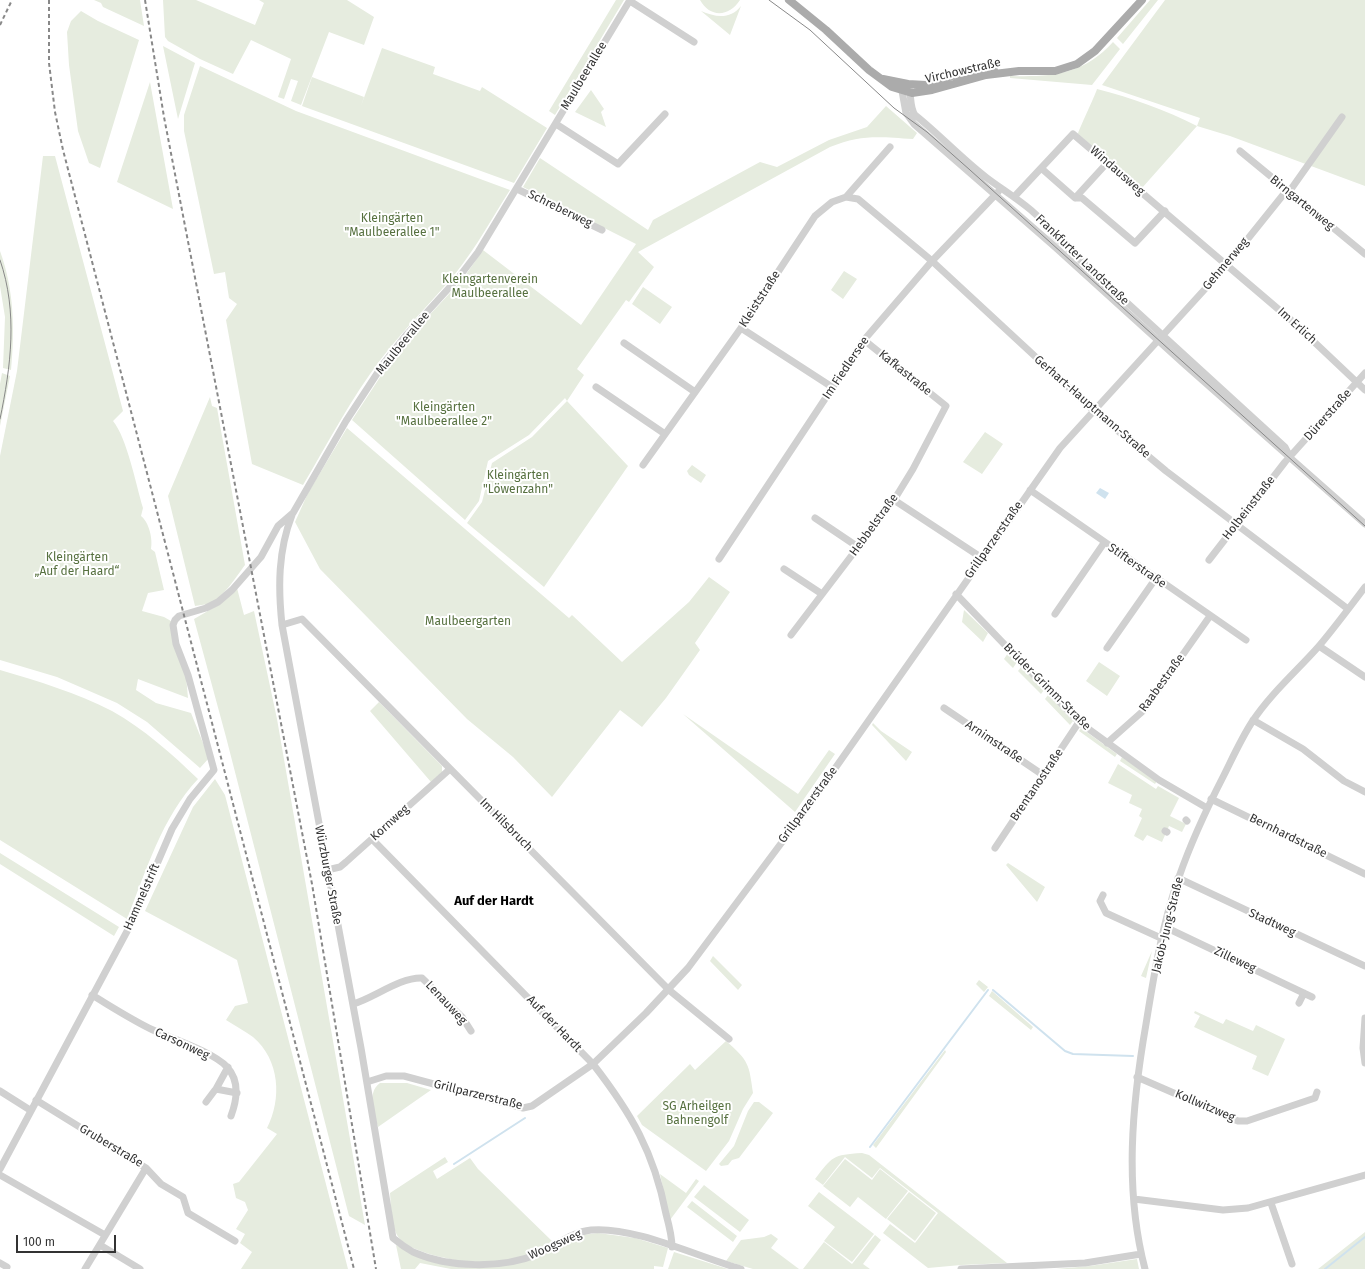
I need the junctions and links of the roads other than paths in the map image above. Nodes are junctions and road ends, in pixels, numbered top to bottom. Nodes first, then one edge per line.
1 (789, 0) edge
2 (1142, 0) edge
3 (630, 1) edge
4 (694, 42) dead end
5 (1019, 71) junction
6 (882, 79) junction
7 (908, 84) junction
8 (902, 91) junction
9 (912, 94) junction
10 (665, 114) dead end
11 (1342, 117) dead end
12 (556, 124) junction
13 (890, 147) dead end
14 (1240, 152) dead end
15 (1107, 163) junction
16 (1041, 168) junction
17 (1002, 188) junction
18 (517, 189) junction
19 (1288, 191) junction
20 (996, 195) junction
21 (846, 197) junction
22 (1014, 197) junction
23 (1075, 198) junction
24 (1165, 212) junction
25 (602, 230) dead end
26 (1365, 254) edge
27 (932, 261) junction
28 (1226, 266) junction
29 (741, 328) junction
30 (1159, 337) junction
31 (864, 340) junction
32 (624, 343) dead end
33 (1365, 373) edge
34 (1358, 382) junction
35 (832, 386) junction
36 (596, 388) dead end
37 (1365, 390) edge
38 (695, 392) junction
39 (946, 406) joint
40 (1093, 410) junction
41 (665, 434) junction
42 (1290, 457) junction
43 (643, 465) dead end
44 (1030, 490) junction
45 (894, 500) junction
46 (293, 513) junction
47 (815, 518) dead end
48 (1236, 524) junction
49 (1365, 524) edge
50 (1104, 543) junction
51 (858, 547) junction
52 (982, 558) junction
53 (719, 559) dead end
54 (1208, 560) dead end
55 (784, 569) dead end
56 (1156, 578) junction
57 (1365, 587) edge
58 (822, 594) junction
59 (956, 594) junction
60 (1348, 609) junction
61 (1055, 614) dead end
62 (1210, 616) junction
63 (177, 618) joint
64 (282, 625) junction
65 (791, 635) dead end
66 (1246, 640) dead end
67 (1319, 646) junction
68 (1107, 648) dead end
69 (1365, 677) edge
70 (944, 708) dead end
71 (1253, 720) junction
72 (1079, 722) junction
73 (1107, 743) junction
74 (450, 769) junction
75 (1044, 775) junction
76 (1365, 792) edge
77 (1211, 799) junction
78 (1206, 808) junction
79 (372, 839) junction
80 (995, 848) dead end
81 (327, 870) junction
82 (1365, 874) edge
83 (1178, 878) junction
84 (1103, 895) dead end
85 (1165, 927) junction
86 (1162, 939) junction
87 (1365, 966) edge
88 (669, 990) junction
89 (1304, 993) junction
90 (92, 995) junction
91 (1312, 997) dead end
92 (1300, 1003) dead end
93 (352, 1004) junction
94 (1365, 1018) edge
95 (471, 1031) dead end
96 (729, 1039) dead end
97 (1365, 1063) edge
98 (593, 1064) junction
99 (228, 1067) junction
100 (1137, 1076) junction
101 (367, 1082) junction
102 (215, 1090) dead end
103 (0, 1091) edge
104 (1317, 1092) dead end
105 (237, 1093) junction
106 (36, 1100) junction
107 (206, 1102) dead end
108 (30, 1110) junction
109 (231, 1116) dead end
110 (146, 1168) junction
111 (0, 1169) edge
112 (1365, 1175) edge
113 (0, 1176) edge
114 (1134, 1199) junction
115 (1271, 1203) junction
116 (105, 1235) junction
117 (393, 1238) joint
118 (235, 1241) dead end
119 (100, 1245) junction
120 (672, 1247) junction
121 (1141, 1254) junction
122 (0, 1263) edge
123 (1292, 1264) dead end
124 (7, 1267) dead end
125 (85, 1269) edge
126 (140, 1269) edge
127 (741, 1269) edge
128 (961, 1269) edge
129 (1145, 1269) edge

1 - 6 main road
2 - 5 main road, Virchowstraße
3 - 4 street
3 - 12 street, Maulbeerallee
5 - 7 main road, Virchowstraße
5 - 9 main road, Virchowstraße
6 - 7 main road, Virchowstraße
6 - 8 main road
7 - 8 street
7 - 9 street, Frankfurter Landstraße
8 - 9 main road
8 - 20 street, Frankfurter Landstraße
9 - 17 street, Frankfurter Landstraße
10 - 12 street
11 - 19 street, Gehmerweg
12 - 18 street, Maulbeerallee
13 - 21 street, Kleiststraße
14 - 19 street, Birngartenweg
15 - 16 street, Windausweg
15 - 23 street
15 - 24 street, Windausweg
16 - 22 street, Windausweg
16 - 23 street
17 - 20 street
17 - 22 street, Frankfurter Landstraße
18 - 25 street, Schreberweg
18 - 46 street, Maulbeerallee
19 - 26 street, Birngartenweg
19 - 28 street, Gehmerweg
20 - 27 street, Im Fiedlersee
20 - 30 street, Frankfurter Landstraße
21 - 27 street, Gerhart-Hauptmann-Straße
21 - 29 street, Kleiststraße
22 - 30 street, Frankfurter Landstraße
23 - 24 street
24 - 28 street, Windausweg
27 - 31 street, Im Fiedlersee
27 - 40 street, Gerhart-Hauptmann-Straße
28 - 30 street, Gehmerweg
28 - 34 street, Im Erlich
29 - 35 street
29 - 38 street, Kleiststraße
30 - 40 street, Grillparzerstraße
30 - 42 street, Frankfurter Landstraße
31 - 35 street, Im Fiedlersee
31 - 39 street, Kafkastraße
32 - 38 street
33 - 34 street, Dürerstraße
34 - 37 street, Im Erlich
34 - 42 street, Dürerstraße
35 - 53 street, Im Fiedlersee
36 - 41 street
38 - 41 street, Kleiststraße
39 - 45 street, Hebbelstraße
40 - 44 street, Grillparzerstraße
40 - 48 street, Gerhart-Hauptmann-Straße
41 - 43 street, Kleiststraße
42 - 48 street, Holbeinstraße
42 - 49 street, Frankfurter Landstraße
44 - 50 street, Stifterstraße
44 - 52 street, Grillparzerstraße
45 - 51 street, Hebbelstraße
45 - 52 street
46 - 63 street, Maulbeerallee
46 - 64 street, Würzburger Straße
47 - 51 street
48 - 54 street, Holbeinstraße
48 - 60 street, Gerhart-Hauptmann-Straße
50 - 56 street, Stifterstraße
50 - 61 street
51 - 58 street, Hebbelstraße
52 - 59 street, Grillparzerstraße
55 - 58 street
56 - 62 street, Stifterstraße
56 - 68 street
57 - 60 street, Jakob-Jung-Straße
58 - 65 street, Hebbelstraße
59 - 72 street, Brüder-Grimm-Straße
59 - 88 street, Grillparzerstraße
60 - 67 street, Jakob-Jung-Straße
62 - 66 street, Stifterstraße
62 - 73 street, Raabestraße
63 - 90 street, Hammelstrift
64 - 74 street, Im Hilsbruch
64 - 81 street, Würzburger Straße
67 - 69 street
67 - 71 street, Jakob-Jung-Straße
70 - 75 street, Arnimstraße
71 - 76 street
71 - 77 street, Jakob-Jung-Straße
72 - 73 street, Brüder-Grimm-Straße
72 - 75 street, Brentanostraße
73 - 78 street, Brüder-Grimm-Straße
74 - 79 street, Kornweg
74 - 88 street, Im Hilsbruch
75 - 80 street, Brentanostraße
77 - 78 street, Jakob-Jung-Straße
77 - 82 street, Bernhardstraße
78 - 83 street, Jakob-Jung-Straße
79 - 81 street, Kornweg
79 - 98 street, Auf der Hardt
81 - 93 street, Würzburger Straße
83 - 85 street, Jakob-Jung-Straße
83 - 87 street, Stadtweg
84 - 86 street
85 - 86 street, Jakob-Jung-Straße
85 - 89 street, Zilleweg
86 - 100 street, Jakob-Jung-Straße
88 - 96 street, Im Hilsbruch
88 - 98 street, Grillparzerstraße
89 - 91 street, Zilleweg
89 - 92 street
90 - 99 street, Carsonweg
90 - 106 street, Hammelstrift
93 - 95 street, Lenauweg
93 - 101 street, Würzburger Straße
94 - 97 street
98 - 101 street, Grillparzerstraße
98 - 120 street, Auf der Hardt
99 - 105 street
99 - 105 street
100 - 104 street, Kollwitzweg
100 - 114 street, Jakob-Jung-Straße
101 - 117 street, Würzburger Straße
102 - 107 street
103 - 108 street
105 - 109 street
106 - 108 street, Hammelstrift
106 - 110 street, Gruberstraße
108 - 111 street, Hammelstrift
110 - 116 street, Gruberstraße
110 - 118 street
112 - 115 street
113 - 116 street
114 - 115 street
114 - 121 street, Jakob-Jung-Straße
115 - 123 street
116 - 119 street, Gruberstraße
117 - 120 street, Woogsweg
119 - 125 street, Gruberstraße
119 - 126 street
120 - 127 street, Woogsweg
121 - 128 street
121 - 129 street, Jakob-Jung-Straße
122 - 124 street

